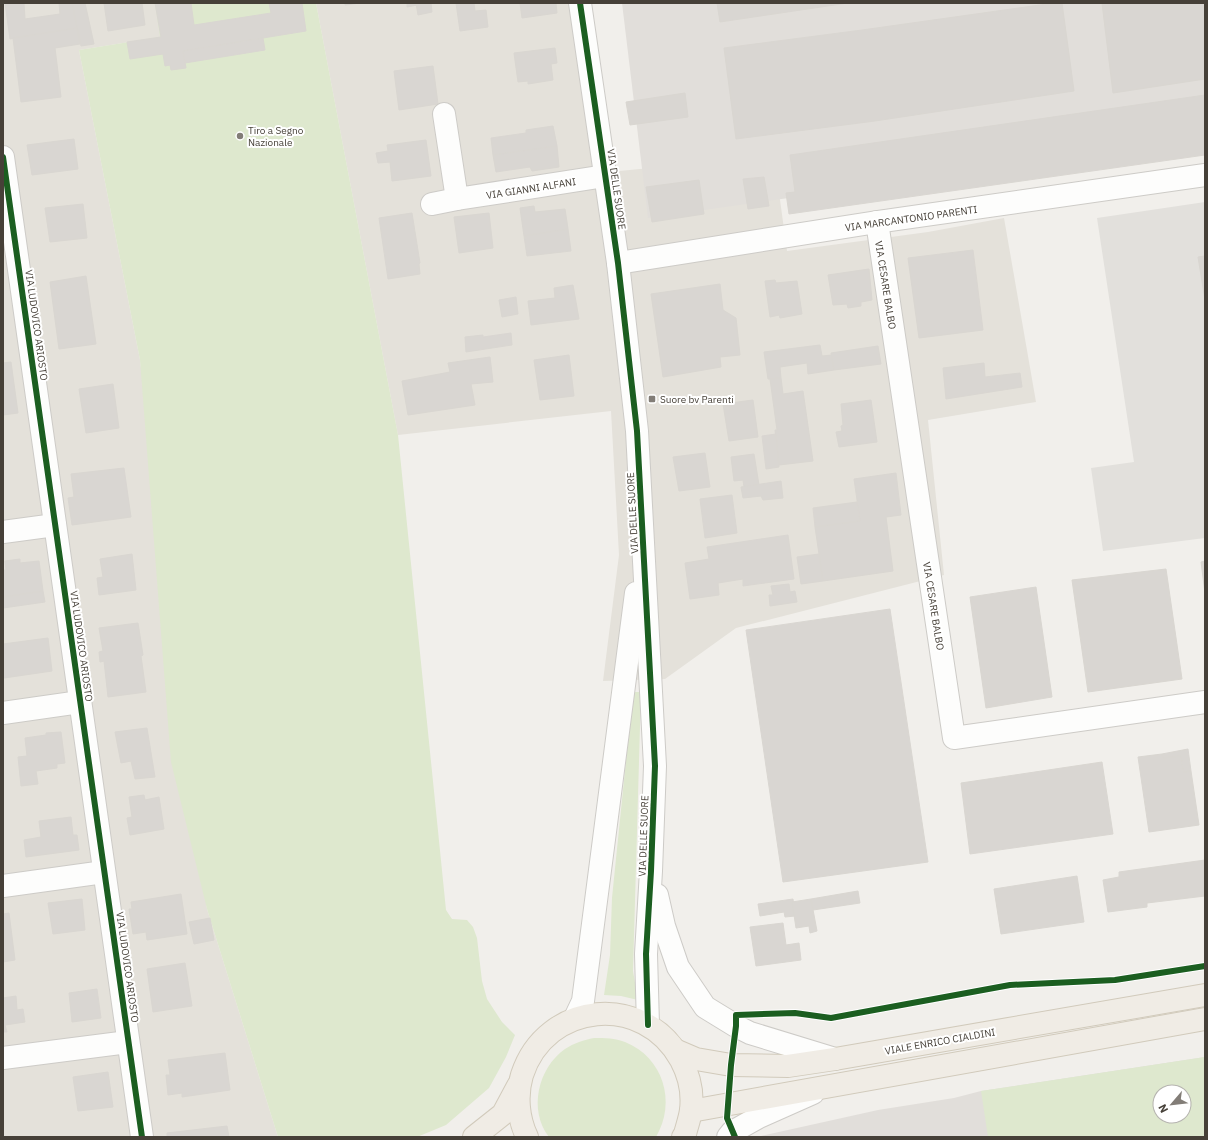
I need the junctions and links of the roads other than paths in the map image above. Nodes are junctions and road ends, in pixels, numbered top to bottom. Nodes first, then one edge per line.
1 (580, 3) edge
2 (444, 114) dead end
3 (3, 158) edge
4 (1205, 175) edge
5 (606, 176) junction
6 (457, 199) junction
7 (432, 204) dead end
8 (877, 222) junction
9 (618, 263) junction
10 (55, 525) junction
11 (3, 532) edge
12 (644, 538) junction
13 (80, 702) junction
14 (1205, 702) edge
15 (3, 712) edge
16 (652, 871) junction
17 (104, 872) junction
18 (3, 886) edge
19 (1205, 995) edge
20 (575, 1018) junction
21 (1205, 1019) edge
22 (648, 1025) junction
23 (128, 1042) junction
24 (676, 1050) junction
25 (3, 1058) edge
26 (835, 1059) junction
27 (520, 1082) junction
28 (828, 1086) junction
29 (691, 1111) junction
30 (142, 1137) edge
31 (474, 1137) edge
32 (527, 1137) edge
33 (683, 1137) edge
34 (728, 1137) edge

1 - 5 street, VIA DELLE SUORE
2 - 6 street
3 - 10 street, VIA LUDOVICO ARIOSTO
4 - 8 street, VIA MARCANTONIO PARENTI
5 - 6 street, VIA GIANNI ALFANI
5 - 9 street, VIA DELLE SUORE
6 - 7 street, VIA GIANNI ALFANI
8 - 9 street, VIA MARCANTONIO PARENTI
8 - 14 street, VIA CESARE BALBO
9 - 12 street, VIA DELLE SUORE
10 - 11 street
10 - 13 street, VIA LUDOVICO ARIOSTO
12 - 16 street, VIA DELLE SUORE
12 - 20 street, VIA DELLE SUORE
13 - 15 street
13 - 17 street, VIA LUDOVICO ARIOSTO
16 - 22 street, VIA DELLE SUORE
16 - 26 street
17 - 18 street
17 - 23 street, VIA LUDOVICO ARIOSTO
19 - 26 main road, VIALE ENRICO CIALDINI
20 - 22 main road
20 - 27 main road
21 - 28 main road
22 - 24 main road
23 - 25 street
23 - 30 street, VIA LUDOVICO ARIOSTO
24 - 26 main road, VIALE ENRICO CIALDINI
24 - 29 main road
27 - 31 main road
27 - 32 main road
28 - 29 main road
28 - 34 street
29 - 33 main road

